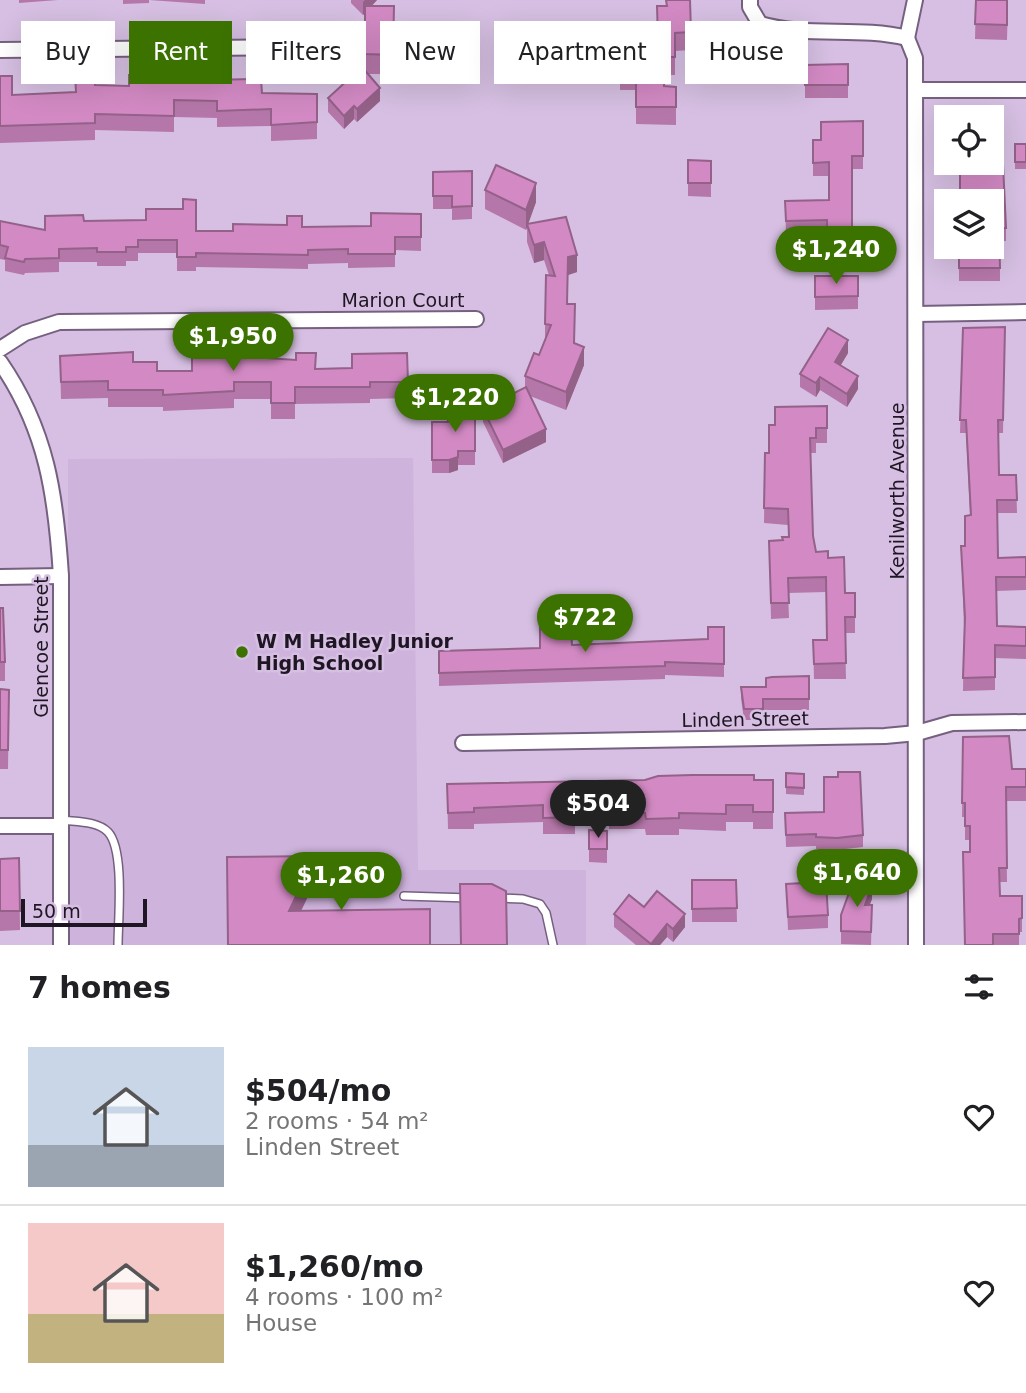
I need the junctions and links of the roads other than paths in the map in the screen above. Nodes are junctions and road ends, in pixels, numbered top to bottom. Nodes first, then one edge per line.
1 (750, 0) edge
2 (915, 0) edge
3 (907, 38) junction
4 (246, 48) edge
5 (0, 50) edge
6 (916, 90) junction
7 (1026, 90) edge
8 (1026, 312) edge
9 (916, 314) junction
10 (476, 319) dead end
11 (0, 349) edge
12 (0, 362) edge
13 (0, 576) edge
14 (61, 576) junction
15 (1026, 722) edge
16 (917, 733) junction
17 (463, 743) dead end
18 (61, 823) junction
19 (0, 826) edge
20 (404, 896) dead end
21 (61, 945) edge
22 (118, 945) edge
23 (553, 945) edge
24 (916, 945) edge

1 - 3 street
2 - 3 street
3 - 6 street, Kenilworth Avenue
4 - 5 street
6 - 7 street
6 - 9 street, Kenilworth Avenue
8 - 9 street
9 - 16 street, Kenilworth Avenue
10 - 11 street, Marion Court
12 - 14 street, Glencoe Street
13 - 14 street
14 - 18 street, Glencoe Street
15 - 16 street, Linden Street
16 - 17 street, Linden Street
16 - 24 street, Kenilworth Avenue
18 - 19 street
18 - 21 street, Glencoe Street
18 - 22 lane
20 - 23 lane

